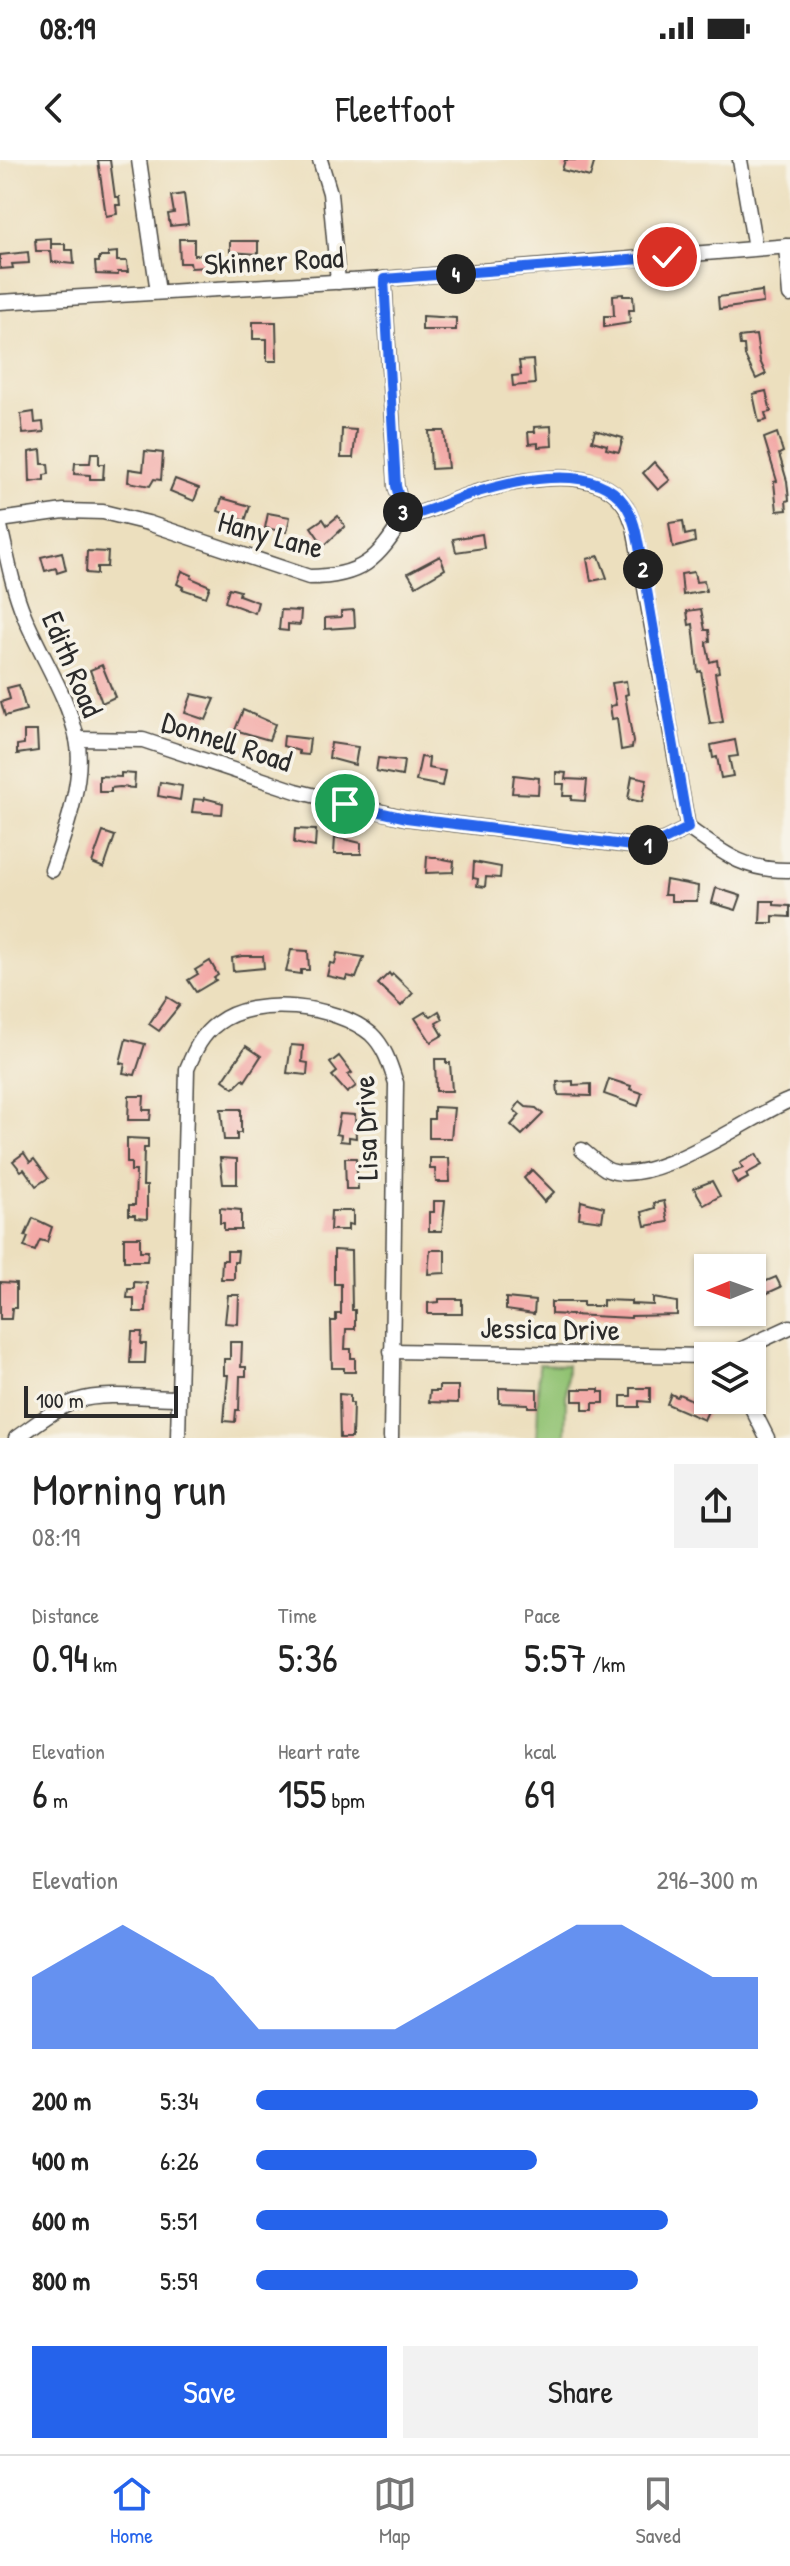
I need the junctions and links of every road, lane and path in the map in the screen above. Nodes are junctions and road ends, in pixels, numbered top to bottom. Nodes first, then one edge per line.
1 (139, 160) edge
2 (320, 160) edge
3 (740, 160) edge
4 (788, 246) edge
5 (755, 248) junction
6 (384, 279) junction
7 (338, 282) junction
8 (158, 292) junction
9 (790, 295) edge
10 (0, 302) edge
11 (404, 517) junction
12 (0, 520) edge
13 (0, 526) edge
14 (77, 739) junction
15 (688, 828) junction
16 (52, 870) dead end
17 (790, 870) edge
18 (790, 1100) edge
19 (582, 1150) dead end
20 (790, 1327) edge
21 (757, 1342) edge
22 (391, 1351) junction
23 (694, 1356) edge
24 (178, 1398) junction
25 (755, 1414) edge
26 (16, 1438) edge
27 (178, 1438) edge
28 (391, 1438) edge
29 (767, 1438) edge

1 - 8 street
2 - 7 street
3 - 5 street
4 - 5 street, Skinner Road
4 - 9 street
5 - 6 street, Skinner Road
6 - 7 street, Skinner Road
6 - 11 street
7 - 8 street, Skinner Road
8 - 10 street, Skinner Road
11 - 12 street, Hany Lane
11 - 15 street
13 - 14 street, Edith Road
14 - 15 street, Donnell Road
14 - 16 street, Edith Road
15 - 17 street
18 - 19 street
20 - 21 street
22 - 23 street, Jessica Drive
22 - 24 street, Lisa Drive
22 - 28 street, Lisa Drive
24 - 26 street
24 - 27 street, Lisa Drive
25 - 29 street

